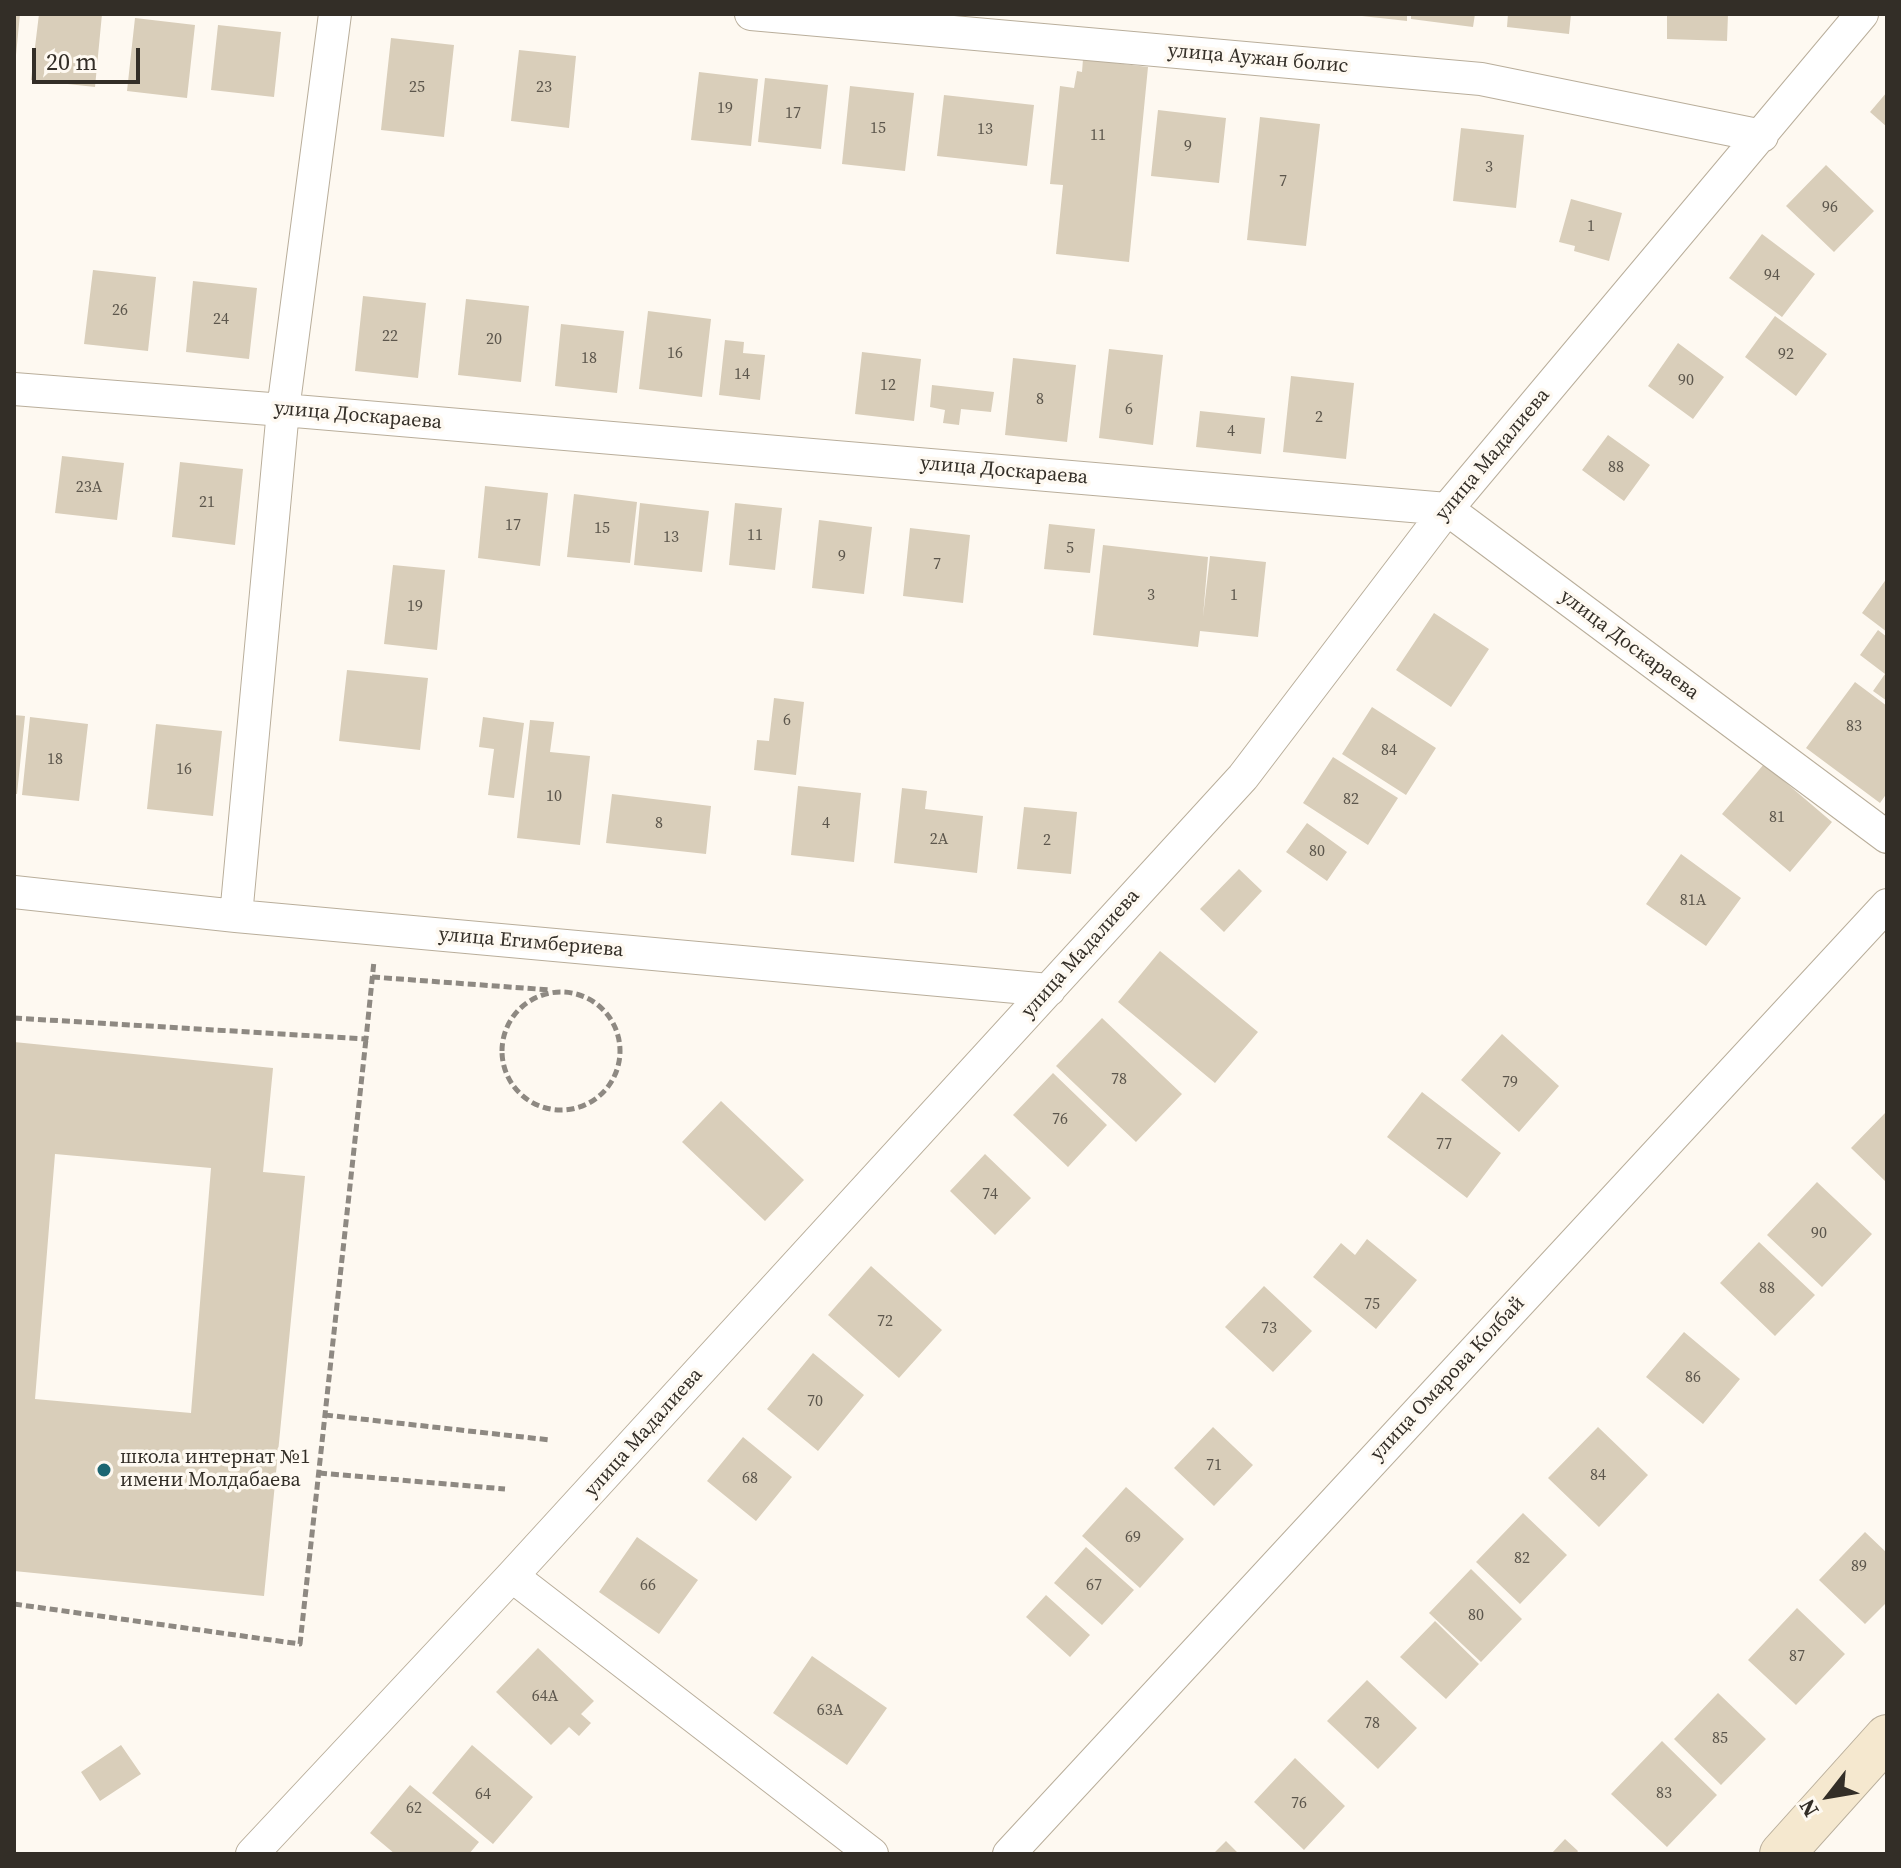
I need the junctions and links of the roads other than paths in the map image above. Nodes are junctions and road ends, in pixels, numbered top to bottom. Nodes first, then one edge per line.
1 (335, 14) edge
2 (751, 14) edge
3 (1862, 14) edge
4 (1762, 136) junction
5 (14, 389) edge
6 (283, 410) junction
7 (1447, 509) junction
8 (1887, 837) edge
9 (14, 892) edge
10 (1887, 905) edge
11 (236, 916) junction
12 (1049, 990) junction
13 (512, 1576) junction
14 (1887, 1737) edge
15 (252, 1854) edge
16 (872, 1854) edge
17 (1009, 1854) edge
18 (1782, 1854) edge

1 - 6 street
2 - 4 street, улица Аужан болис
3 - 4 street, улица Мадалиева
4 - 7 street, улица Мадалиева
5 - 6 street, улица Доскараева
6 - 7 street, улица Доскараева
6 - 11 street
7 - 8 street, улица Доскараева
7 - 12 street, улица Мадалиева
9 - 11 street, улица Егимбериева
10 - 17 street, улица Омарова Колбай
11 - 12 street, улица Егимбериева
12 - 13 street, улица Мадалиева
13 - 15 street, улица Мадалиева
13 - 16 street
14 - 18 main road

